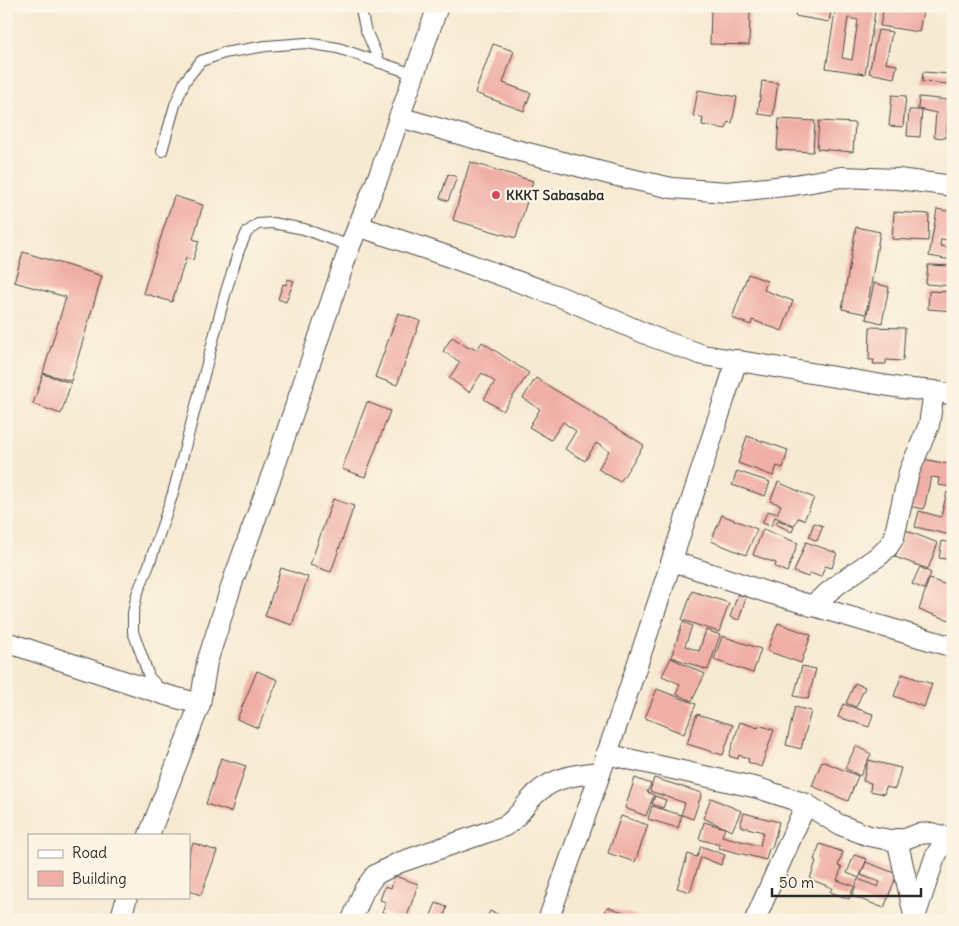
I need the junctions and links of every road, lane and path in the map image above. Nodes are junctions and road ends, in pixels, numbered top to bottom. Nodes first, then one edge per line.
1 (360, 6) edge
2 (438, 6) edge
3 (380, 63) junction
4 (414, 74) junction
5 (399, 117) junction
6 (162, 151) dead end
7 (953, 186) edge
8 (358, 226) junction
9 (350, 246) junction
10 (737, 360) junction
11 (943, 393) edge
12 (672, 561) junction
13 (811, 606) junction
14 (6, 642) edge
15 (953, 647) edge
16 (166, 695) junction
17 (200, 704) junction
18 (603, 763) junction
19 (806, 804) junction
20 (149, 834) edge
21 (896, 839) junction
22 (950, 840) edge
23 (127, 898) edge
24 (914, 919) edge
25 (120, 920) edge
26 (352, 920) edge
27 (548, 920) edge
28 (755, 920) edge

1 - 3 lane
2 - 4 street
3 - 4 lane
3 - 6 lane
4 - 5 street
5 - 7 street
5 - 8 street
8 - 9 street
8 - 10 street
9 - 16 lane
9 - 17 street
10 - 11 street
10 - 12 street
11 - 13 street
12 - 13 street
12 - 18 street
13 - 15 street
14 - 16 street
16 - 17 street
17 - 20 street
18 - 19 street
18 - 26 street
18 - 27 street
19 - 21 street
19 - 28 street
21 - 22 street
21 - 24 street
22 - 24 street
23 - 25 street

